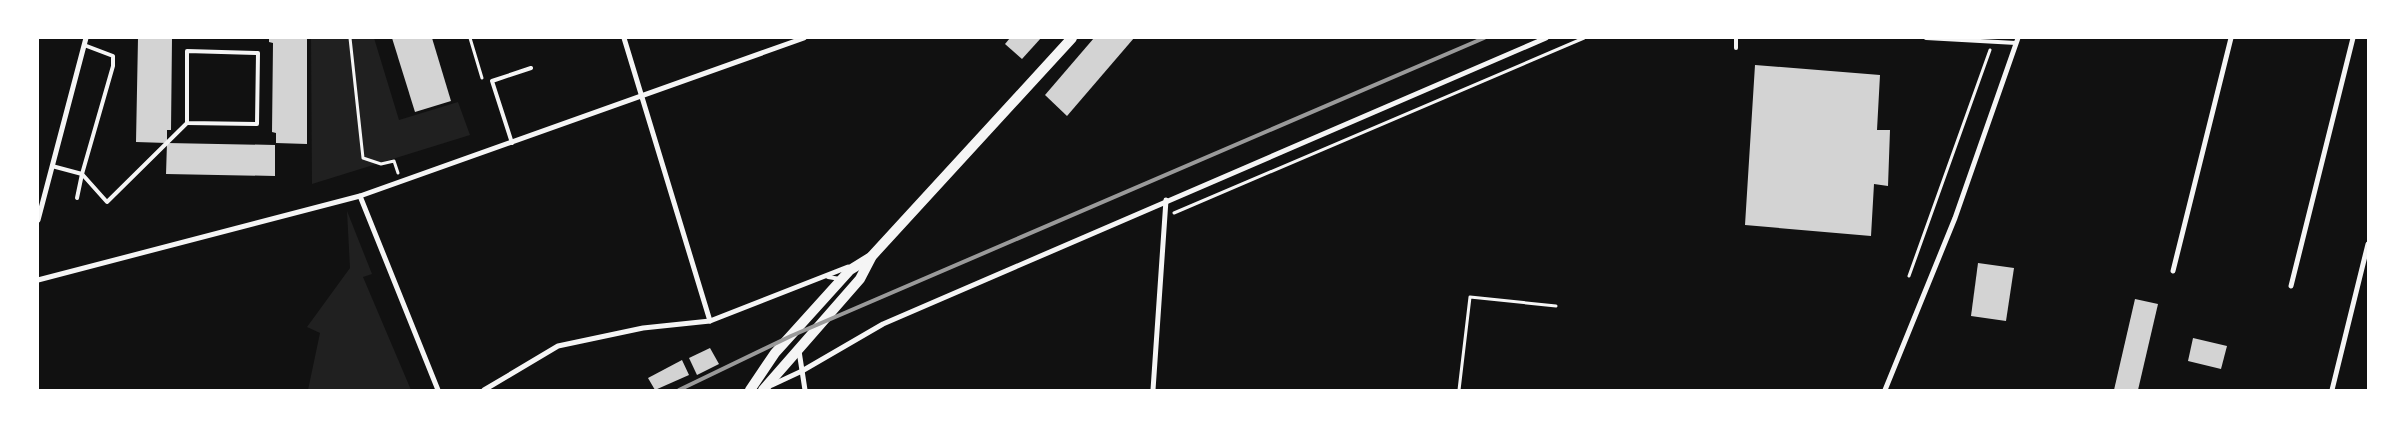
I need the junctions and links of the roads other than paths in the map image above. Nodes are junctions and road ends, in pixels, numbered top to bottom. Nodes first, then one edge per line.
1 (86, 38) edge
2 (624, 38) edge
3 (804, 38) edge
4 (1072, 38) edge
5 (1546, 38) edge
6 (1736, 38) edge
7 (1926, 38) edge
8 (2231, 38) edge
9 (2353, 38) edge
10 (2016, 40) edge
11 (84, 45) junction
12 (1736, 48) dead end
13 (531, 68) dead end
14 (642, 97) junction
15 (187, 123) junction
16 (512, 142) junction
17 (52, 166) junction
18 (82, 174) junction
19 (360, 196) junction
20 (77, 198) dead end
21 (1166, 200) junction
22 (38, 220) edge
23 (2368, 244) edge
24 (872, 256) junction
25 (2173, 271) dead end
26 (828, 277) junction
27 (38, 280) edge
28 (841, 280) junction
29 (2291, 286) dead end
30 (710, 321) junction
31 (799, 351) junction
32 (802, 371) junction
33 (766, 388) edge
34 (438, 390) edge
35 (484, 390) edge
36 (750, 390) edge
37 (805, 390) edge
38 (1153, 390) edge
39 (1885, 390) edge
40 (2332, 390) edge

1 - 11 street
2 - 14 street
3 - 14 street
4 - 24 main road
5 - 21 street
6 - 12 lane
7 - 10 lane
8 - 25 street
9 - 29 street
10 - 39 street
11 - 17 street
11 - 18 lane
13 - 16 lane
14 - 16 street
14 - 30 street
15 - 15 lane
15 - 18 lane
16 - 19 street
17 - 18 lane
17 - 22 street
18 - 20 lane
19 - 27 street
19 - 34 street
21 - 32 street
21 - 38 street
23 - 40 street
24 - 26 street
24 - 28 main road
24 - 31 main road
26 - 28 lane
26 - 30 street
28 - 36 main road
30 - 35 street
31 - 32 street
31 - 33 main road
32 - 33 street
32 - 37 street

